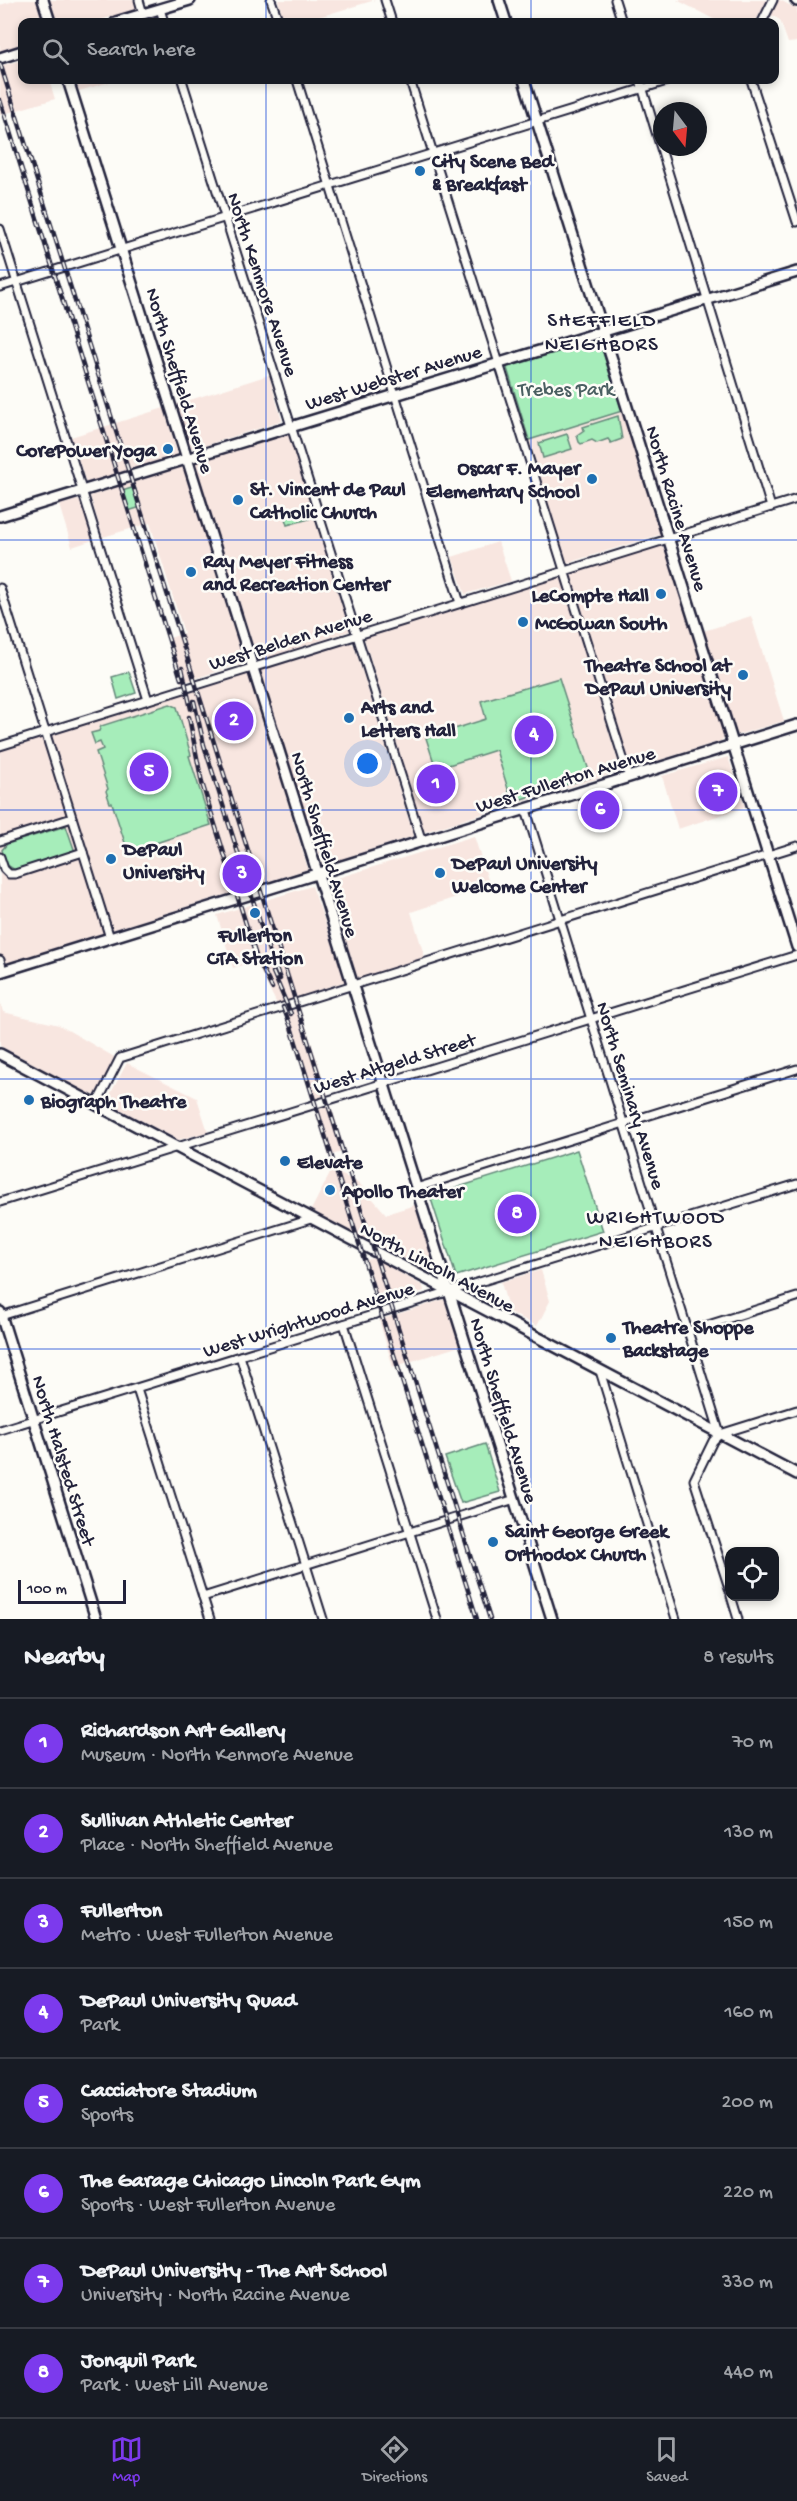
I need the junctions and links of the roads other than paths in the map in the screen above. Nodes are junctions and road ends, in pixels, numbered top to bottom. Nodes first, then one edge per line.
1 (43, 0) edge
2 (139, 0) edge
3 (190, 0) edge
4 (272, 0) edge
5 (385, 0) edge
6 (499, 0) edge
7 (615, 0) edge
8 (773, 0) edge
9 (160, 9) junction
10 (143, 14) junction
11 (49, 18) edge
12 (130, 18) edge
13 (163, 18) edge
14 (278, 18) edge
15 (391, 18) edge
16 (505, 18) edge
17 (621, 18) edge
18 (764, 18) edge
19 (18, 52) edge
20 (0, 58) edge
21 (69, 84) edge
22 (183, 84) edge
23 (298, 84) edge
24 (411, 84) edge
25 (525, 84) edge
26 (642, 84) edge
27 (656, 84) edge
28 (753, 84) edge
29 (643, 88) junction
30 (537, 121) junction
31 (433, 153) junction
32 (330, 185) junction
33 (225, 217) junction
34 (797, 222) edge
35 (0, 230) edge
36 (121, 249) junction
37 (797, 272) edge
38 (16, 282) junction
39 (0, 287) edge
40 (708, 299) junction
41 (603, 330) junction
42 (499, 362) junction
43 (395, 394) junction
44 (291, 426) junction
45 (187, 458) junction
46 (82, 490) junction
47 (797, 499) edge
48 (771, 507) junction
49 (0, 516) edge
50 (669, 539) junction
51 (564, 571) junction
52 (0, 588) edge
53 (460, 603) junction
54 (357, 635) junction
55 (253, 668) junction
56 (148, 700) junction
57 (797, 725) edge
58 (45, 732) junction
59 (733, 745) junction
60 (0, 746) edge
61 (629, 777) junction
62 (526, 810) junction
63 (72, 818) junction
64 (0, 841) edge
65 (422, 842) junction
66 (797, 846) edge
67 (83, 852) junction
68 (768, 855) junction
69 (0, 858) edge
70 (1, 866) edge
71 (317, 874) junction
72 (560, 920) junction
73 (110, 938) junction
74 (797, 947) edge
75 (797, 955) edge
76 (0, 960) edge
77 (2, 972) edge
78 (352, 986) junction
79 (591, 1019) junction
80 (0, 1054) edge
81 (797, 1069) edge
82 (383, 1083) junction
83 (96, 1105) junction
84 (624, 1123) junction
85 (177, 1147) junction
86 (797, 1184) edge
87 (416, 1188) junction
88 (0, 1202) edge
89 (311, 1219) junction
90 (657, 1227) junction
91 (449, 1292) junction
92 (797, 1297) edge
93 (1, 1314) edge
94 (344, 1324) junction
95 (689, 1331) junction
96 (240, 1356) junction
97 (600, 1371) junction
98 (137, 1389) junction
99 (797, 1410) edge
100 (34, 1420) junction
101 (0, 1430) edge
102 (720, 1434) junction
103 (797, 1474) edge
104 (514, 1499) junction
105 (409, 1532) junction
106 (306, 1564) junction
107 (725, 1579) edge
108 (203, 1597) junction
109 (733, 1601) edge
110 (96, 1619) edge
111 (210, 1619) edge
112 (323, 1619) edge
113 (437, 1619) edge
114 (552, 1619) edge
115 (676, 1619) edge
116 (738, 1619) edge

1 - 11 street
2 - 10 street
3 - 9 street
4 - 14 street
5 - 15 street
6 - 16 street
7 - 17 street
8 - 18 street
9 - 10 street
9 - 13 street
10 - 12 street
19 - 20 street
21 - 36 street, North Sheffield Avenue
22 - 33 street, North Kenmore Avenue
23 - 32 street
24 - 31 street
25 - 30 street, North Racine Avenue
26 - 29 street
27 - 29 street
28 - 34 street
29 - 30 street
29 - 40 street
30 - 31 street
30 - 41 street, North Racine Avenue
31 - 32 street
31 - 42 street
32 - 33 street
32 - 43 street
33 - 36 street
33 - 44 street, North Kenmore Avenue
35 - 38 street
36 - 38 street
36 - 45 street, North Sheffield Avenue
37 - 40 street, West Webster Avenue
38 - 39 street
38 - 46 street
40 - 41 street, West Webster Avenue
40 - 48 street
41 - 42 street, West Webster Avenue
41 - 50 street, North Racine Avenue
42 - 43 street, West Webster Avenue
42 - 51 street
43 - 44 street, West Webster Avenue
43 - 53 street
44 - 45 street, West Webster Avenue
44 - 54 street, North Kenmore Avenue
45 - 46 street, West Webster Avenue
45 - 55 street, North Sheffield Avenue
46 - 49 street, West Webster Avenue
46 - 56 street
47 - 48 street, West Belden Avenue
48 - 50 street, West Belden Avenue
50 - 51 street, West Belden Avenue
50 - 59 street, North Racine Avenue
51 - 53 street, West Belden Avenue
51 - 61 street
52 - 58 street
53 - 54 street, West Belden Avenue
54 - 55 street, West Belden Avenue
54 - 65 street, North Kenmore Avenue
55 - 56 street, West Belden Avenue
55 - 71 street, North Sheffield Avenue
56 - 58 street, West Belden Avenue
57 - 59 street, West Fullerton Avenue
58 - 60 street, West Belden Avenue
58 - 63 street
59 - 61 street, West Fullerton Avenue
59 - 68 street, North Racine Avenue
61 - 62 street, West Fullerton Avenue
62 - 65 street, West Fullerton Avenue
62 - 72 street, North Seminary Avenue
63 - 64 street
63 - 67 street
65 - 71 street, West Fullerton Avenue
66 - 68 street
67 - 70 street
67 - 73 street
68 - 72 street
68 - 74 street, North Racine Avenue
69 - 70 street
71 - 73 street, West Fullerton Avenue
71 - 78 street, North Sheffield Avenue
72 - 78 street
72 - 79 street, North Seminary Avenue
73 - 77 street, West Fullerton Avenue
75 - 79 street, West Altgeld Street
76 - 77 street
78 - 82 street, North Sheffield Avenue
78 - 83 street
79 - 82 street, West Altgeld Street
79 - 84 street, North Seminary Avenue
80 - 83 street, North Lincoln Avenue
81 - 84 street
82 - 85 street, West Altgeld Street
82 - 87 street, North Sheffield Avenue
83 - 85 street, North Lincoln Avenue
84 - 87 street
84 - 90 street, North Seminary Avenue
85 - 88 street, West Altgeld Street
85 - 89 street, North Lincoln Avenue
86 - 90 street, West Wrightwood Avenue
87 - 91 street, North Sheffield Avenue
89 - 91 street, North Lincoln Avenue
89 - 93 street
90 - 91 street, West Wrightwood Avenue
90 - 95 street, North Seminary Avenue
91 - 94 street, West Wrightwood Avenue
91 - 97 street, North Lincoln Avenue
91 - 104 street, North Sheffield Avenue
92 - 95 street
93 - 100 street, North Halsted Street
94 - 96 street, West Wrightwood Avenue
94 - 105 street
95 - 102 street, North Seminary Avenue
96 - 98 street, West Wrightwood Avenue
96 - 106 street
97 - 102 street, North Lincoln Avenue
97 - 115 street
98 - 100 street, West Wrightwood Avenue
98 - 108 street
99 - 102 street
100 - 101 street, West Wrightwood Avenue
100 - 110 street, North Halsted Street
102 - 103 street, North Lincoln Avenue
102 - 107 street
104 - 105 street
104 - 114 street, North Sheffield Avenue
105 - 106 street
105 - 113 street
106 - 108 street
106 - 112 street
108 - 111 street
109 - 116 street

